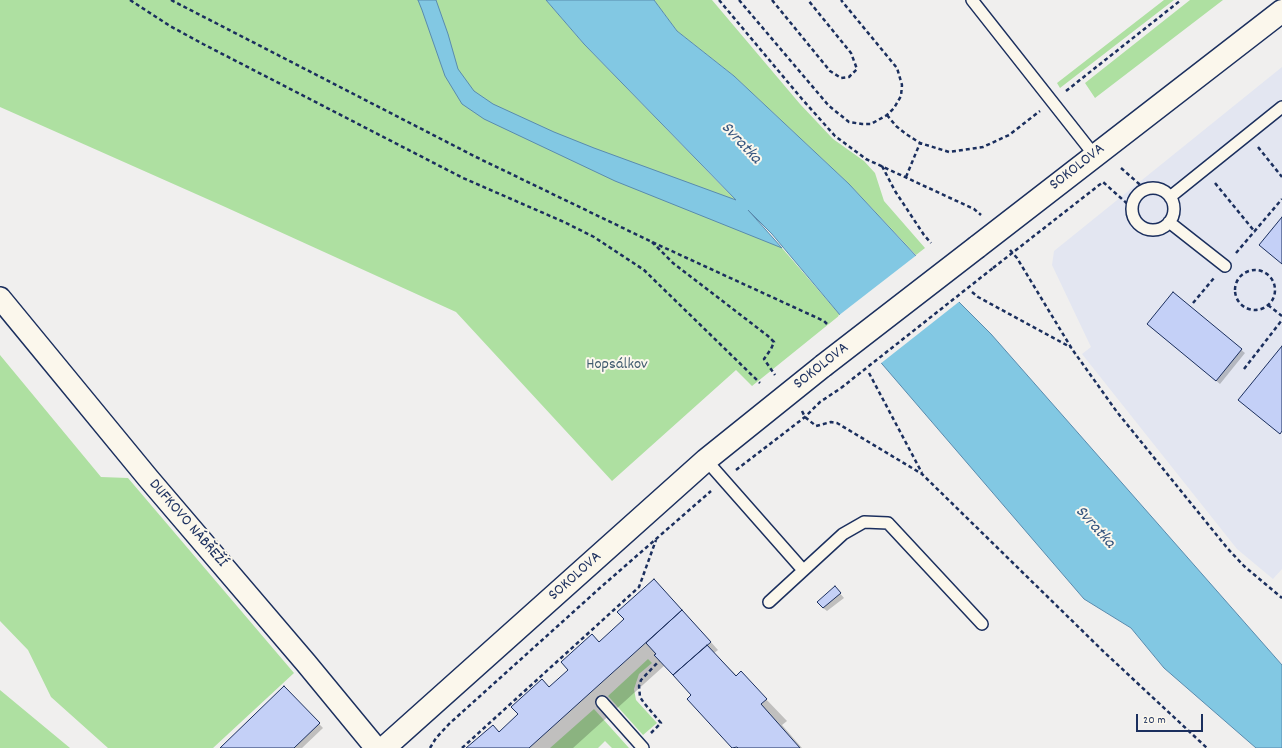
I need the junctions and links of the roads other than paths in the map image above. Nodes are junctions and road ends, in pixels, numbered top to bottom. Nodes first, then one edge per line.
1 (972, 0) edge
2 (1282, 11) edge
3 (1282, 107) edge
4 (1095, 156) junction
5 (1170, 197) junction
6 (1169, 222) junction
7 (1225, 266) road end
8 (0, 298) edge
9 (706, 460) junction
10 (803, 570) junction
11 (769, 602) dead end
12 (982, 624) dead end
13 (602, 702) dead end
14 (641, 746) edge
15 (376, 748) edge
16 (384, 748) edge

1 - 4 lane
2 - 4 street, SOKOLOVA
3 - 5 lane
4 - 9 street, SOKOLOVA, bridge
5 - 6 lane
5 - 6 lane
6 - 7 lane
8 - 15 street, DUFKOVO NÁBŘEŽÍ
9 - 10 lane
9 - 16 street, SOKOLOVA
10 - 11 lane
10 - 12 lane
13 - 14 lane

